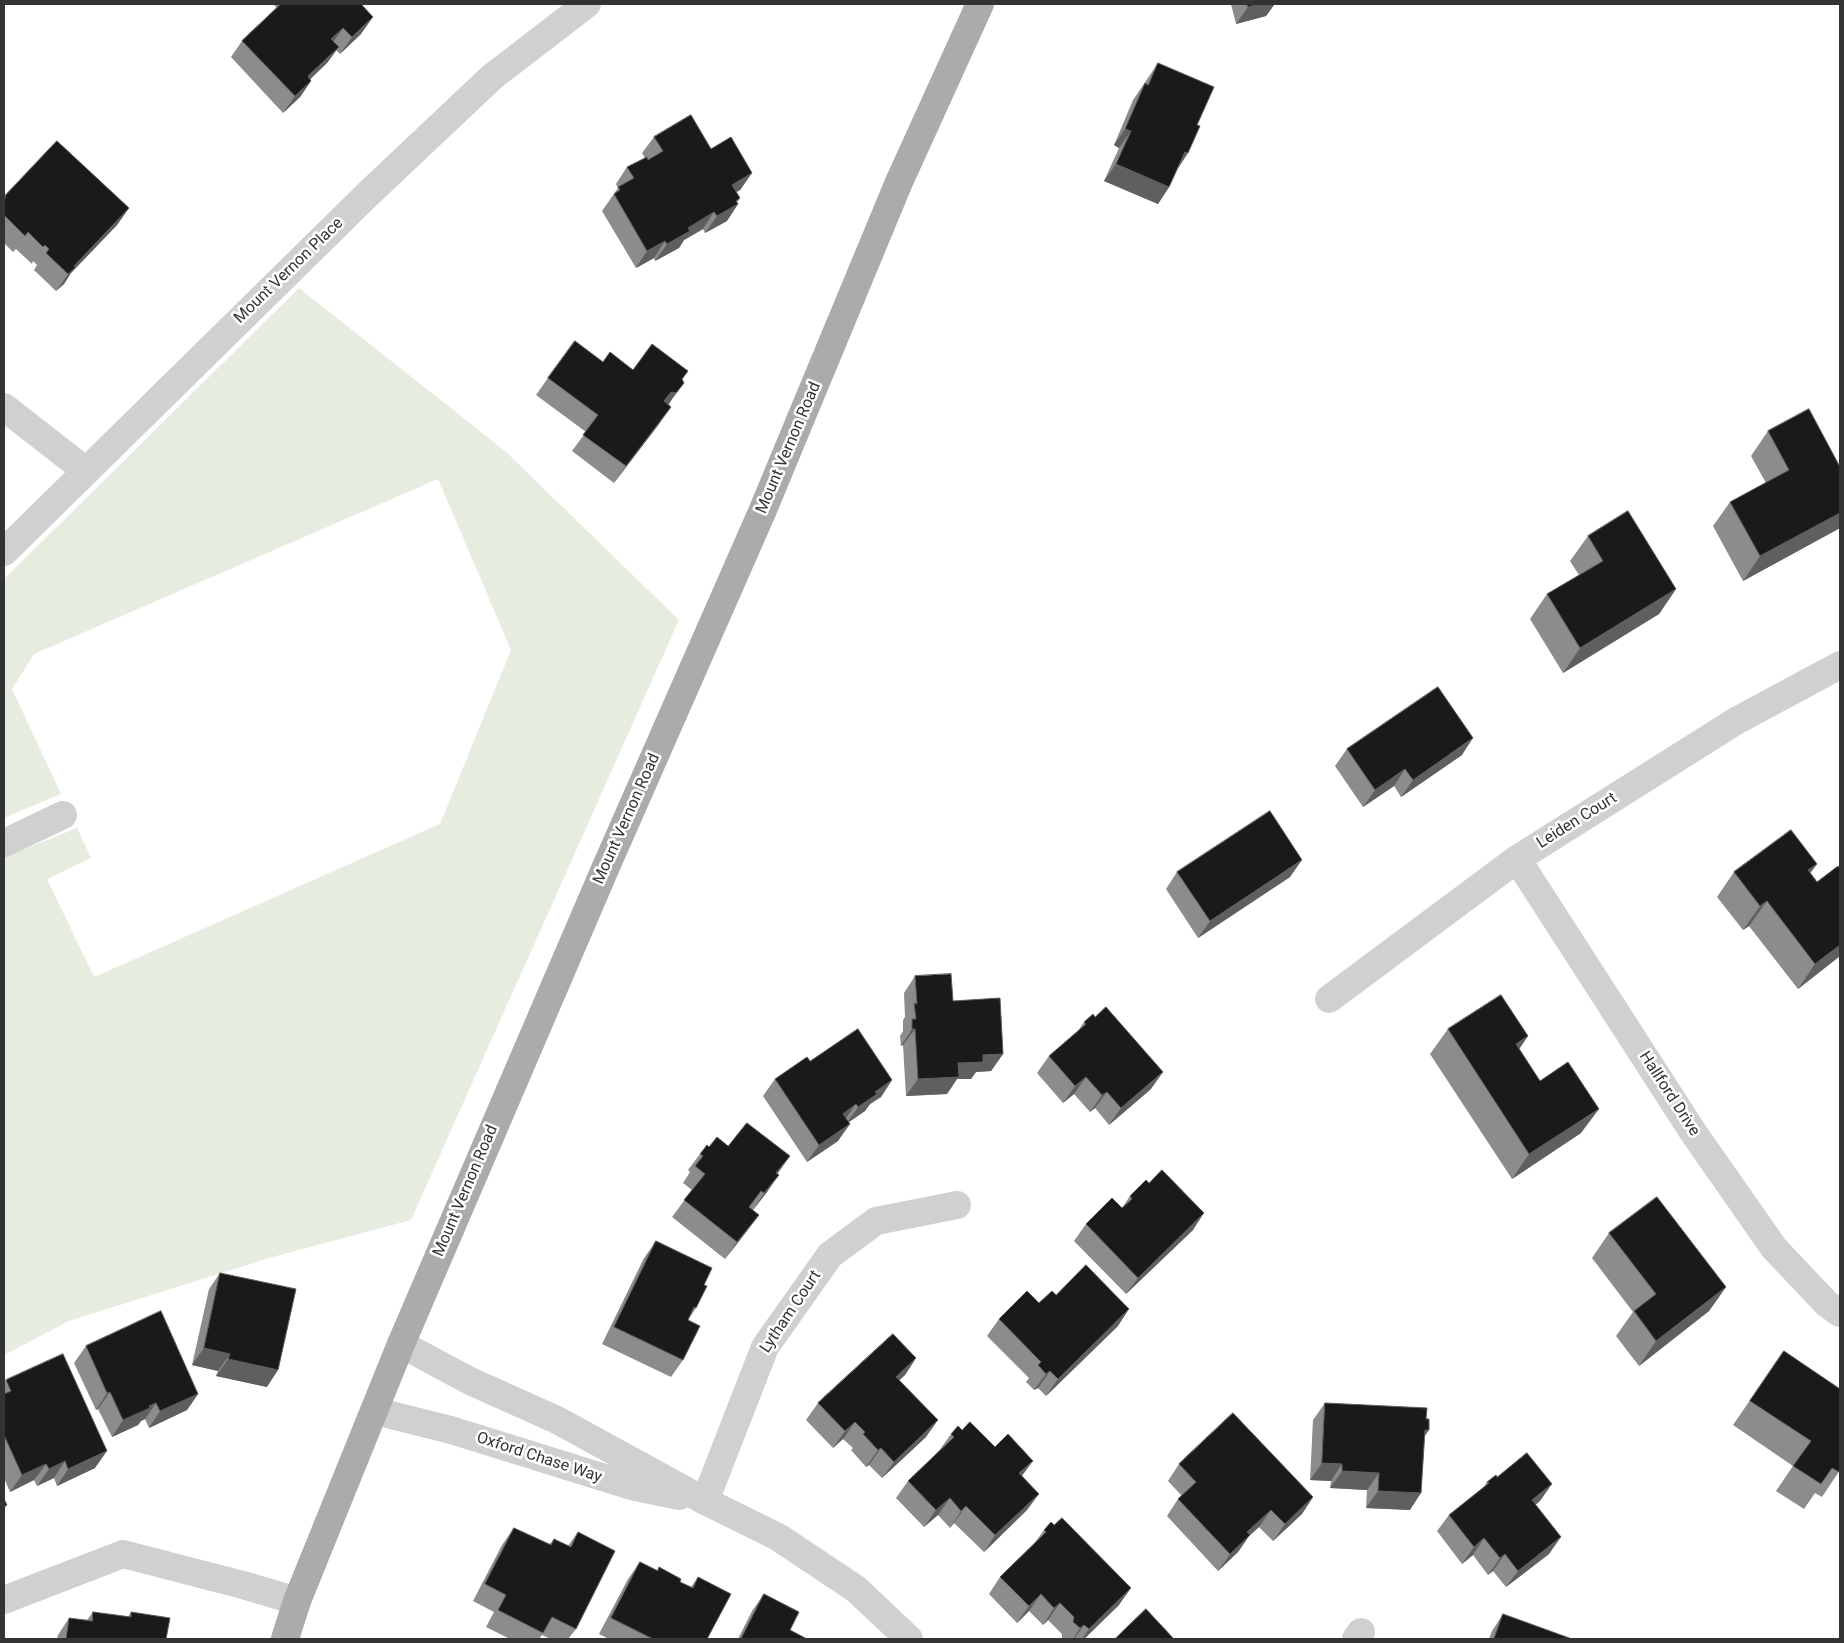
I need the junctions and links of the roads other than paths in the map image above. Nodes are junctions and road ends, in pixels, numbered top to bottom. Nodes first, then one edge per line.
1 (587, 4) edge
2 (980, 4) edge
3 (4, 407) edge
4 (86, 471) junction
5 (4, 552) edge
6 (1840, 665) edge
7 (62, 815) dead end
8 (4, 843) edge
9 (1517, 859) junction
10 (1328, 999) dead end
11 (957, 1205) dead end
12 (1840, 1313) edge
13 (401, 1344) junction
14 (375, 1411) junction
15 (705, 1501) junction
16 (4, 1600) edge
17 (298, 1601) junction
18 (285, 1639) edge
19 (909, 1639) edge

1 - 4 street, Mount Vernon Place
2 - 13 main road, Mount Vernon Road
3 - 4 street
4 - 5 street, Mount Vernon Place
6 - 9 street, Leiden Court
7 - 8 street
9 - 10 street, Leiden Court
9 - 12 street, Hallford Drive
11 - 15 street, Lytham Court
13 - 14 main road, Mount Vernon Road
13 - 15 street, Oxford Chase Way
14 - 15 street, Oxford Chase Way
14 - 17 main road, Mount Vernon Road
15 - 19 street, Oxford Chase Way
16 - 17 street
17 - 18 main road, Mount Vernon Road

